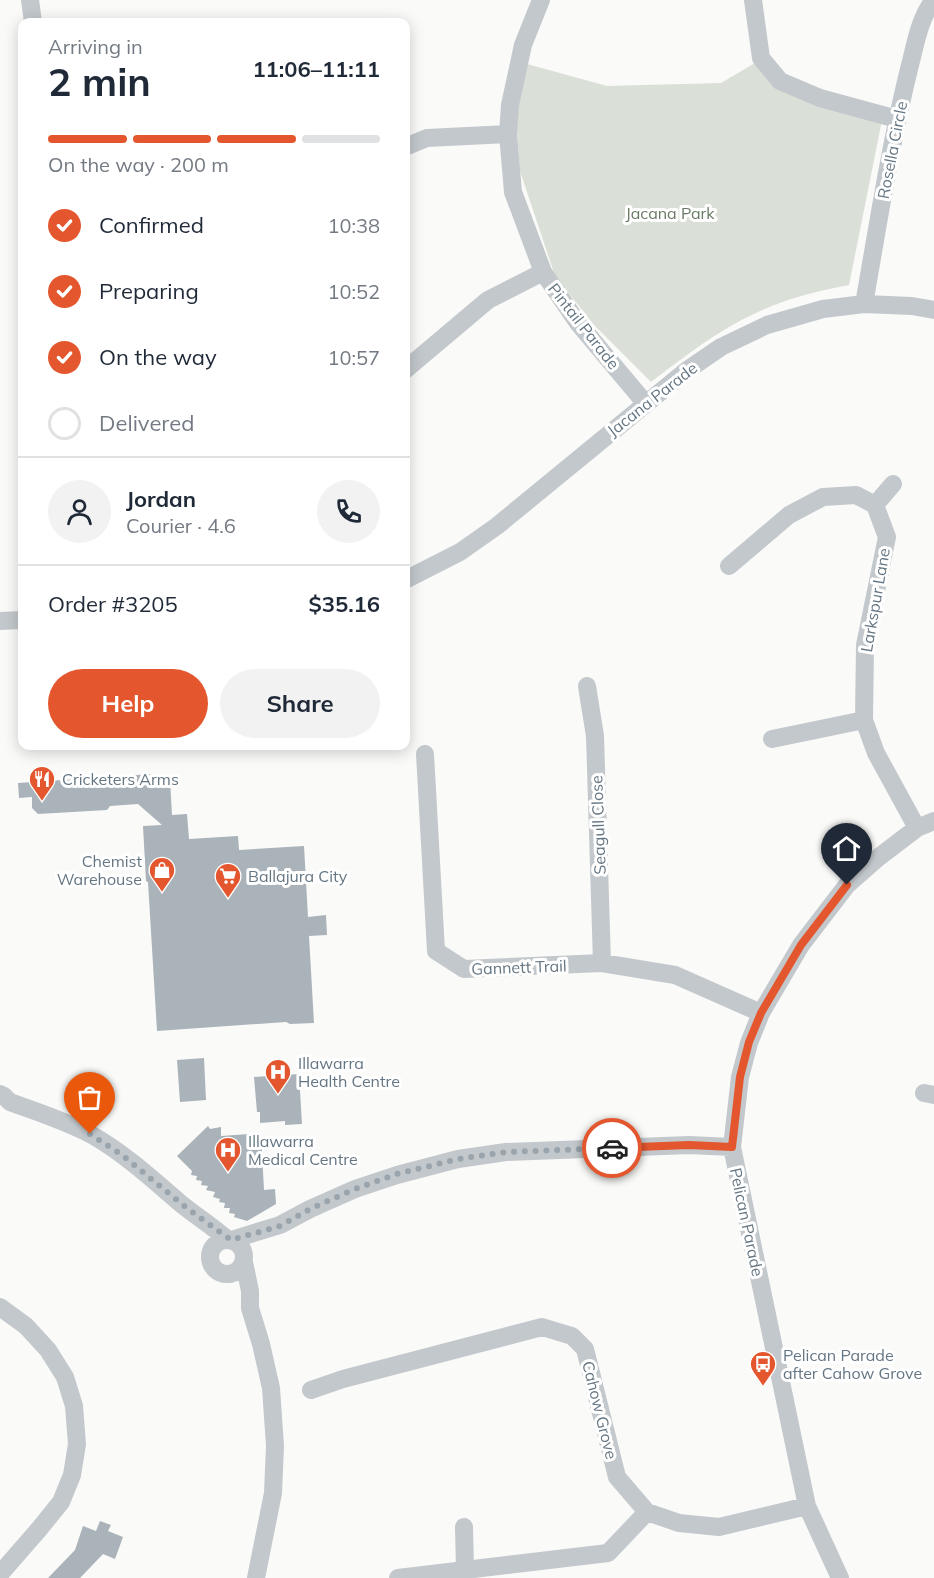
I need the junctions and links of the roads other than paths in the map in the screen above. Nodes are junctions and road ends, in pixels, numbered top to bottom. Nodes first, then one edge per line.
1 (30, 0) edge
2 (541, 0) edge
3 (753, 0) edge
4 (934, 0) edge
5 (32, 18) edge
6 (897, 119) junction
7 (508, 134) junction
8 (410, 145) edge
9 (543, 272) junction
10 (864, 304) junction
11 (934, 310) edge
12 (410, 366) edge
13 (646, 404) junction
14 (893, 484) dead end
15 (876, 506) junction
16 (729, 566) dead end
17 (410, 577) edge
18 (18, 620) edge
19 (0, 621) edge
20 (587, 686) dead end
21 (864, 720) junction
22 (772, 739) dead end
23 (425, 754) dead end
24 (934, 821) edge
25 (917, 828) junction
26 (602, 963) junction
27 (761, 1013) junction
28 (3, 1100) edge
29 (732, 1147) junction
30 (188, 1209) junction
31 (280, 1226) junction
32 (229, 1240) junction
33 (212, 1249) junction
34 (244, 1260) junction
35 (226, 1274) junction
36 (0, 1308) edge
37 (250, 1308) junction
38 (311, 1390) dead end
39 (807, 1506) junction
40 (647, 1512) junction
41 (464, 1527) dead end
42 (465, 1570) junction
43 (0, 1574) edge
44 (256, 1578) edge
45 (398, 1578) edge
46 (840, 1578) edge

1 - 5 street
2 - 7 street, Pintail Parade
3 - 6 street
4 - 6 street, Rosella Circle
6 - 10 street, Rosella Circle
7 - 8 street
7 - 9 street, Pintail Parade
9 - 12 street
9 - 13 street, Pintail Parade
10 - 11 street, Jacana Parade
10 - 13 street, Jacana Parade
13 - 17 street, Jacana Parade
14 - 15 street
15 - 16 street
15 - 21 street, Larkspur Lane
18 - 19 street
20 - 26 street, Seagull Close
21 - 22 street
21 - 25 street, Larkspur Lane
23 - 26 street, Gannett Trail
24 - 25 street, Pelican Parade
25 - 27 street, Pelican Parade
26 - 27 street, Gannett Trail
27 - 29 street, Pelican Parade
28 - 30 street
29 - 31 street
29 - 39 street, Pelican Parade
30 - 32 street
30 - 33 street
31 - 32 street
31 - 34 street
32 - 33 street
32 - 34 street
33 - 35 street
34 - 35 street
34 - 37 street
35 - 37 street
36 - 43 street
37 - 44 street
38 - 40 street, Cahow Grove
39 - 40 street, Cahow Grove
39 - 46 street, Pelican Parade
40 - 42 street
41 - 42 street
42 - 45 street

